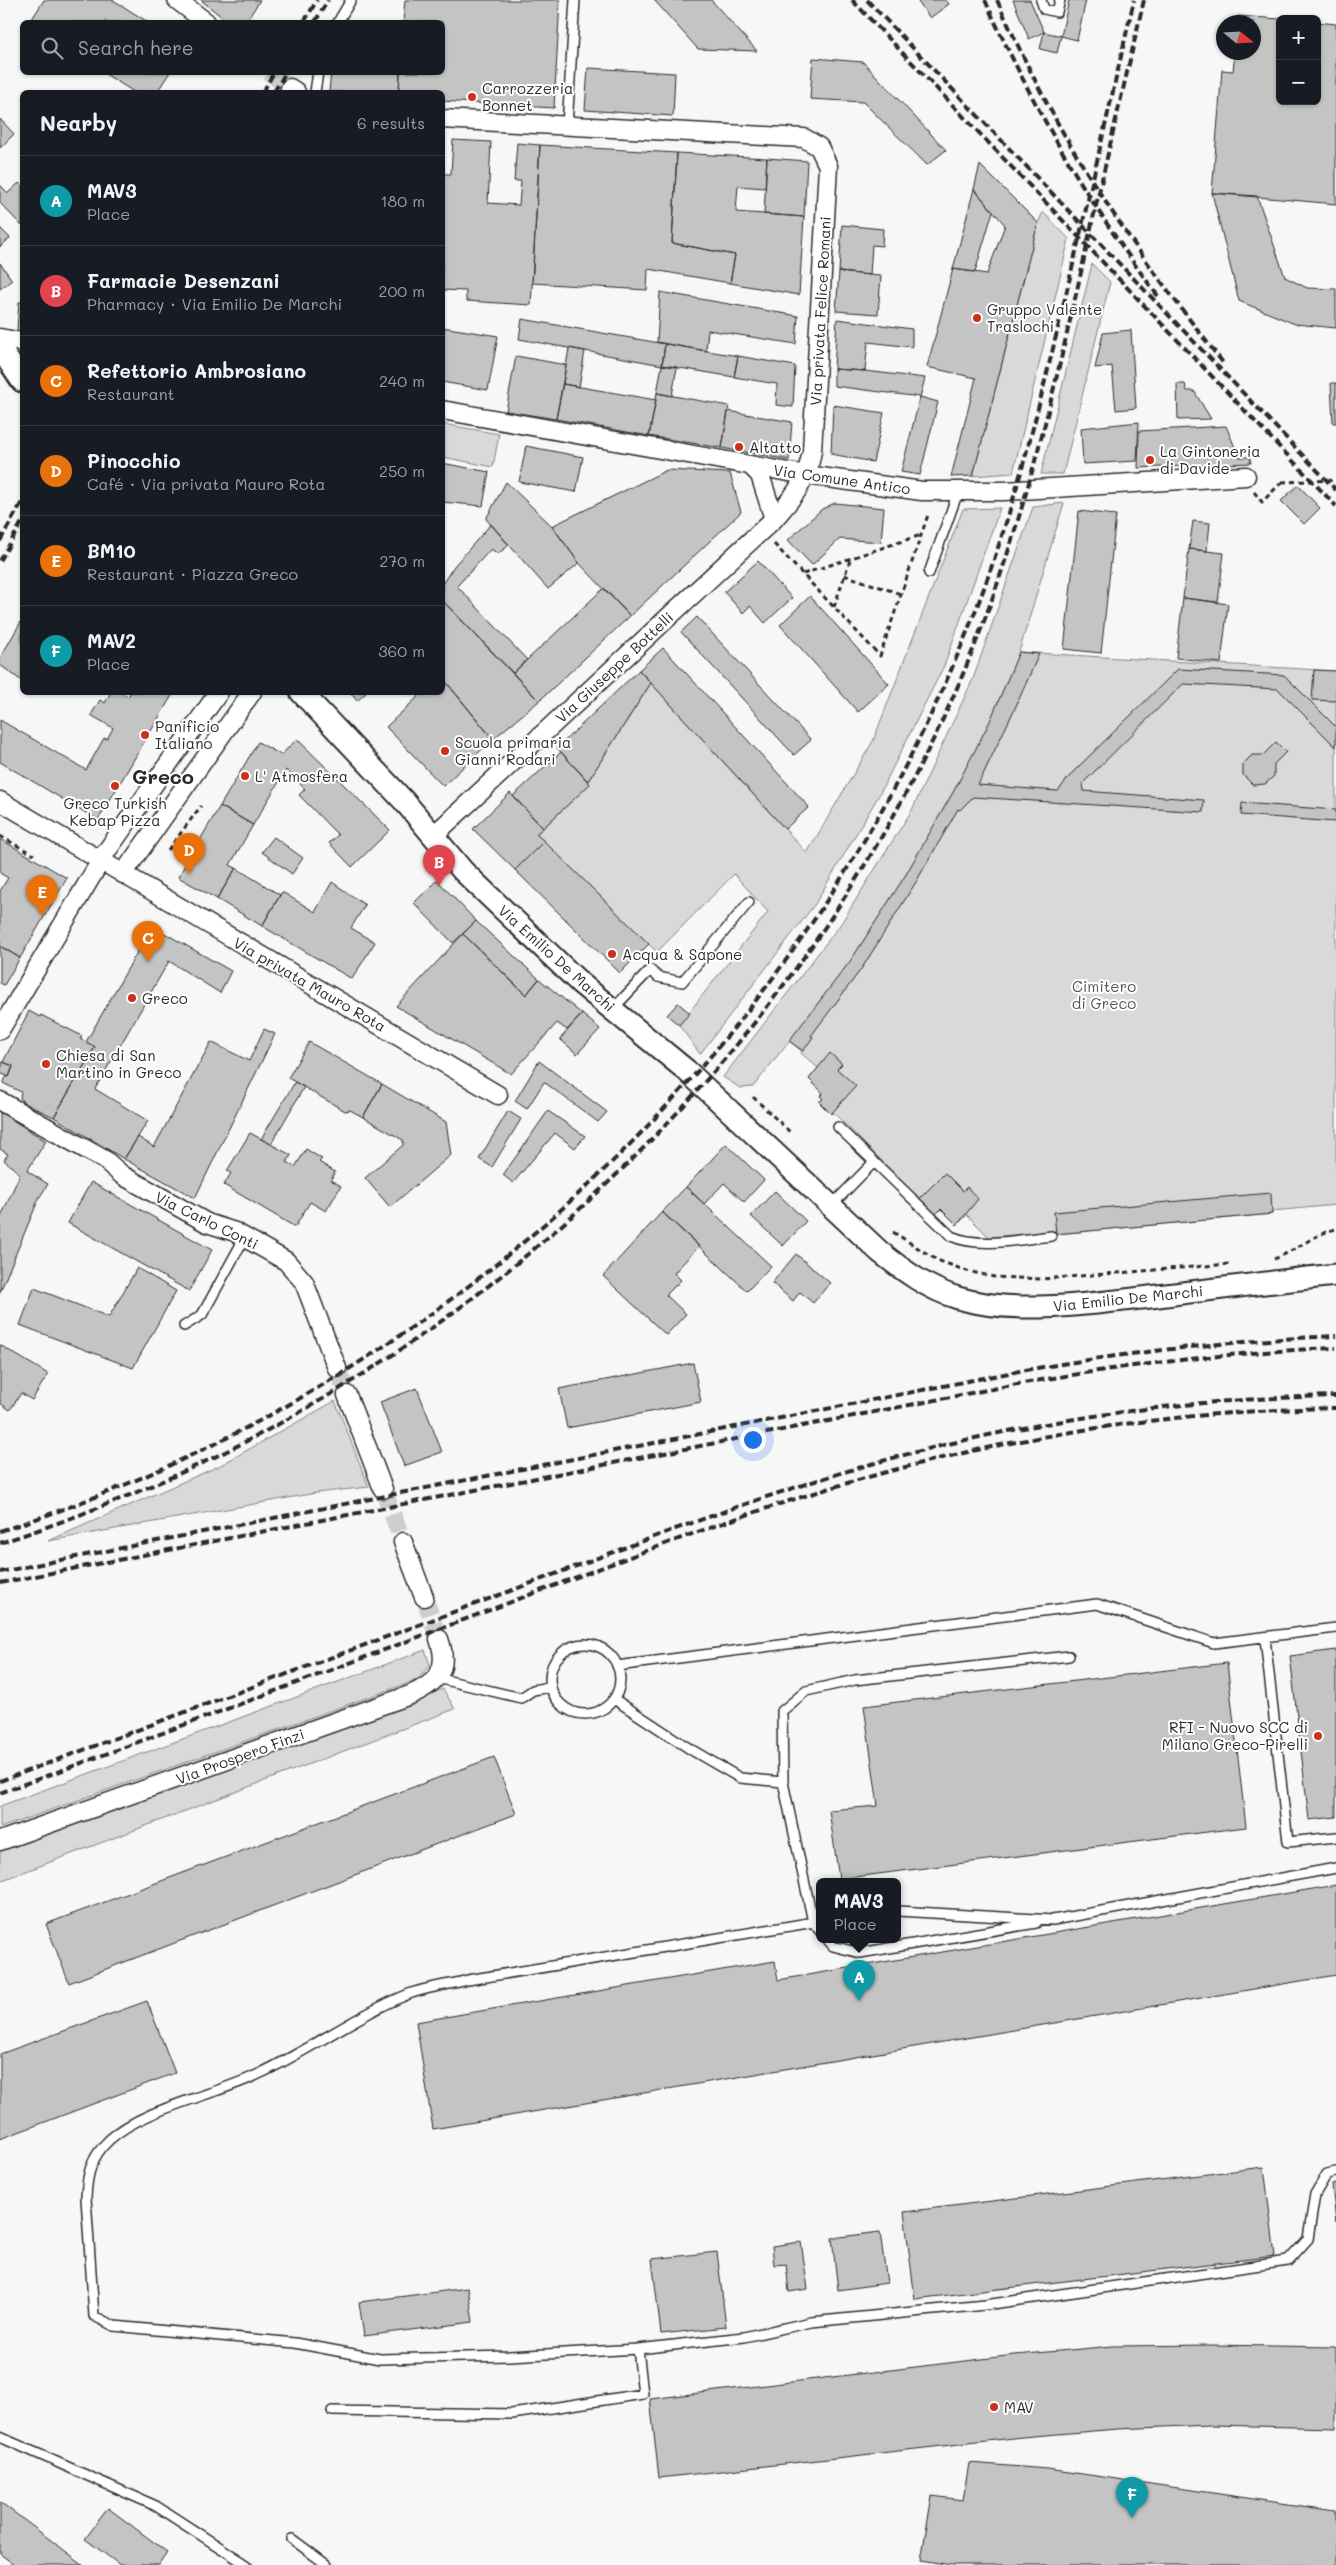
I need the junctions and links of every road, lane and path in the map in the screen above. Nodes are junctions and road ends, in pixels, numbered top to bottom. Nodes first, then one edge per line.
1 (177, 0) edge
2 (351, 0) edge
3 (575, 0) edge
4 (1041, 0) edge
5 (1060, 0) edge
6 (203, 20) edge
7 (339, 20) edge
8 (318, 75) edge
9 (315, 90) edge
10 (445, 119) edge
11 (567, 126) junction
12 (0, 338) edge
13 (20, 342) edge
14 (0, 348) edge
15 (0, 370) edge
16 (20, 378) edge
17 (20, 391) edge
18 (445, 411) edge
19 (750, 465) junction
20 (806, 475) junction
21 (1336, 480) edge
22 (1249, 482) joint
23 (958, 492) junction
24 (928, 516) dead end
25 (768, 525) junction
26 (921, 535) junction
27 (850, 559) junction
28 (929, 573) dead end
29 (803, 574) junction
30 (844, 575) junction
31 (901, 594) junction
32 (834, 608) junction
33 (217, 695) edge
34 (250, 695) edge
35 (304, 695) edge
36 (0, 801) edge
37 (201, 806) dead end
38 (0, 836) edge
39 (433, 836) junction
40 (168, 850) dead end
41 (34, 855) dead end
42 (101, 861) junction
43 (123, 874) junction
44 (749, 902) dead end
45 (612, 1010) junction
46 (0, 1030) edge
47 (498, 1095) dead end
48 (753, 1097) dead end
49 (0, 1102) edge
50 (838, 1127) dead end
51 (792, 1134) dead end
52 (874, 1162) junction
53 (831, 1206) junction
54 (889, 1229) dead end
55 (1336, 1229) edge
56 (1051, 1236) dead end
57 (245, 1237) junction
58 (1271, 1260) dead end
59 (1233, 1264) dead end
60 (1336, 1275) edge
61 (184, 1326) dead end
62 (337, 1368) tunnel mouth
63 (347, 1395) tunnel mouth
64 (383, 1489) tunnel mouth
65 (403, 1542) tunnel mouth
66 (424, 1596) tunnel mouth
67 (1336, 1628) edge
68 (1265, 1638) junction
69 (440, 1639) tunnel mouth
70 (1069, 1656) dead end
71 (617, 1666) junction
72 (437, 1678) junction
73 (550, 1687) junction
74 (614, 1699) junction
75 (783, 1782) junction
76 (1336, 1837) edge
77 (0, 1841) edge
78 (1336, 1868) edge
79 (901, 1911) edge
80 (816, 1918) edge
81 (1054, 1920) junction
82 (816, 1922) edge
83 (830, 1943) edge
84 (1336, 2172) edge
85 (638, 2349) junction
86 (332, 2411) dead end
87 (0, 2437) edge
88 (292, 2539) dead end
89 (247, 2565) edge
90 (327, 2565) edge

1 - 6 street
2 - 7 lane
3 - 11 lane
4 - 5 lane
8 - 9 lane
10 - 11 street
11 - 20 street, Via privata Felice Romani
12 - 13 street
14 - 16 street
15 - 17 street
18 - 19 street, Via Comune Antico
19 - 20 street, Via Comune Antico
19 - 25 street
20 - 23 street, Via Comune Antico
20 - 25 street, Via Giuseppe Bottelli
21 - 22 path, bridge
22 - 23 street, Via Comune Antico
23 - 28 lane
24 - 26 path
25 - 29 path
25 - 39 street, Via Giuseppe Bottelli
26 - 27 path
26 - 31 path
27 - 29 path
27 - 30 path
29 - 32 path
30 - 31 path
30 - 32 path
31 - 32 path
33 - 42 street
34 - 43 street
35 - 39 street, Via Emilio De Marchi
36 - 42 street, Via privata Mauro Rota
37 - 40 path
38 - 41 path
39 - 45 street, Via Emilio De Marchi
42 - 43 street, Via privata Mauro Rota
42 - 46 street
43 - 47 street, Via privata Mauro Rota
44 - 45 lane
45 - 53 street, Via Emilio De Marchi
48 - 51 path
49 - 57 street, Via Carlo Conti
50 - 52 lane
52 - 53 lane
52 - 56 lane
53 - 60 street, Via Emilio De Marchi
54 - 59 path, Via Emilio De Marchi
55 - 58 path
57 - 61 lane
57 - 62 street, Via Carlo Conti
63 - 64 street
65 - 66 street
67 - 68 lane
68 - 71 lane
68 - 76 lane
69 - 72 street
70 - 75 lane
71 - 73 lane
71 - 74 lane
72 - 73 lane
72 - 77 street, Via Prospero Finzi
73 - 74 lane
74 - 75 lane
75 - 80 lane
78 - 81 lane
79 - 81 lane
81 - 83 lane
82 - 85 lane
84 - 85 lane
85 - 86 lane
87 - 89 lane
88 - 90 lane

